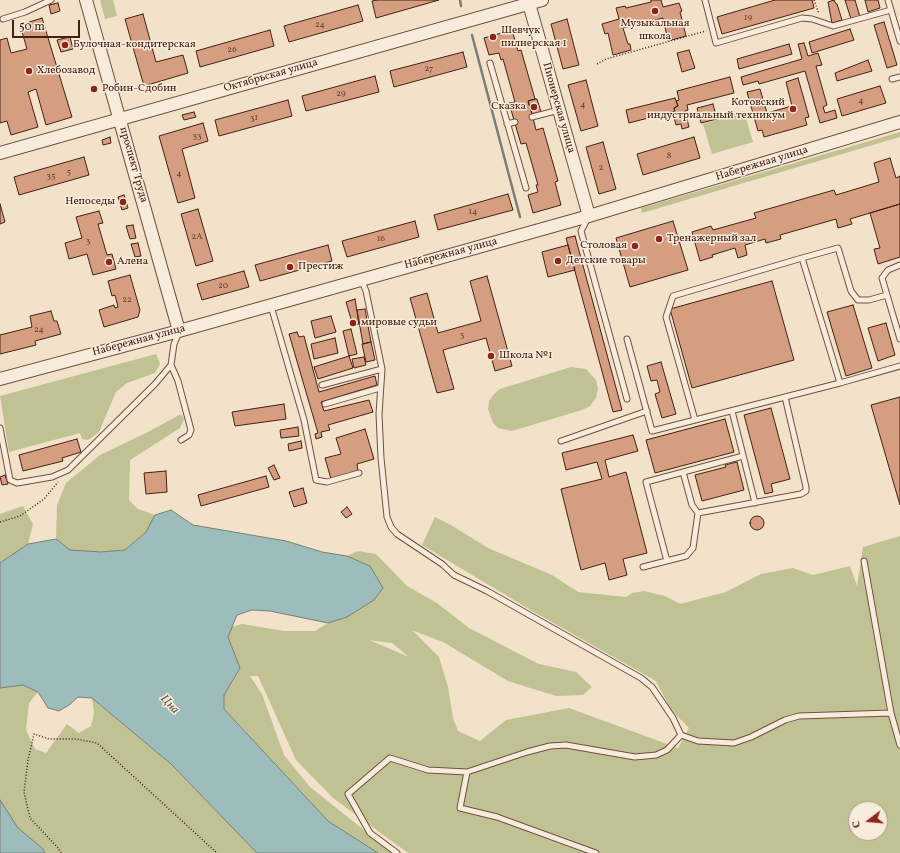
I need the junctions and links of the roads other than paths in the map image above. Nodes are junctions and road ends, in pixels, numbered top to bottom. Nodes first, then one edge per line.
1 (51, 0) edge
2 (86, 0) edge
3 (542, 0) edge
4 (705, 0) edge
5 (888, 0) edge
6 (528, 2) edge
7 (891, 10) junction
8 (3, 19) dead end
9 (900, 41) edge
10 (490, 63) dead end
11 (900, 77) edge
12 (892, 79) dead end
13 (559, 110) junction
14 (532, 117) dead end
15 (120, 119) junction
16 (514, 122) dead end
17 (900, 122) edge
18 (507, 124) junction
19 (0, 153) edge
20 (526, 188) dead end
21 (589, 216) junction
22 (802, 258) junction
23 (900, 266) edge
24 (361, 279) junction
25 (887, 295) junction
26 (271, 305) junction
27 (179, 331) junction
28 (627, 339) dead end
29 (900, 339) edge
30 (171, 365) junction
31 (900, 366) edge
32 (382, 369) junction
33 (0, 379) edge
34 (840, 383) junction
35 (322, 386) dead end
36 (380, 388) junction
37 (785, 397) junction
38 (627, 399) dead end
39 (325, 404) dead end
40 (647, 411) junction
41 (732, 411) junction
42 (695, 420) junction
43 (0, 428) edge
44 (181, 440) dead end
45 (561, 441) dead end
46 (743, 456) junction
47 (683, 472) junction
48 (359, 473) dead end
49 (755, 503) junction
50 (698, 513) junction
51 (667, 561) junction
52 (864, 561) dead end
53 (643, 567) dead end
54 (891, 713) junction
55 (681, 735) junction
56 (900, 745) edge
57 (467, 772) junction
58 (397, 853) edge
59 (596, 853) edge

1 - 8 lane
2 - 15 street, проспект Труда
3 - 6 street, Октябрьская улица
4 - 7 lane
5 - 7 lane
6 - 13 street, Пионерская улица
6 - 15 street, Октябрьская улица
7 - 9 lane
10 - 18 lane
11 - 12 lane
13 - 14 lane
13 - 21 street, Пионерская улица
15 - 19 street, Октябрьская улица
15 - 27 street, проспект Труда
16 - 18 lane
17 - 21 street, Набережная улица
18 - 20 lane
21 - 24 street, Набережная улица
21 - 38 lane
22 - 25 lane
22 - 34 lane
22 - 42 lane
23 - 25 lane
24 - 26 street, Набережная улица
24 - 32 lane
25 - 29 lane
26 - 27 street, Набережная улица
26 - 48 lane
27 - 30 lane
27 - 33 street, Набережная улица
28 - 40 lane
30 - 43 lane
30 - 44 lane
31 - 34 lane
32 - 35 lane
32 - 36 lane
34 - 37 lane
36 - 39 lane
36 - 55 lane
37 - 41 lane
37 - 49 lane
40 - 42 lane
40 - 45 lane
41 - 42 lane
41 - 46 lane
46 - 47 lane
46 - 49 lane
47 - 50 lane
47 - 51 lane
49 - 50 lane
50 - 51 lane
51 - 53 lane
52 - 54 lane
54 - 55 lane
54 - 56 lane
55 - 57 lane
57 - 58 lane
57 - 59 lane

